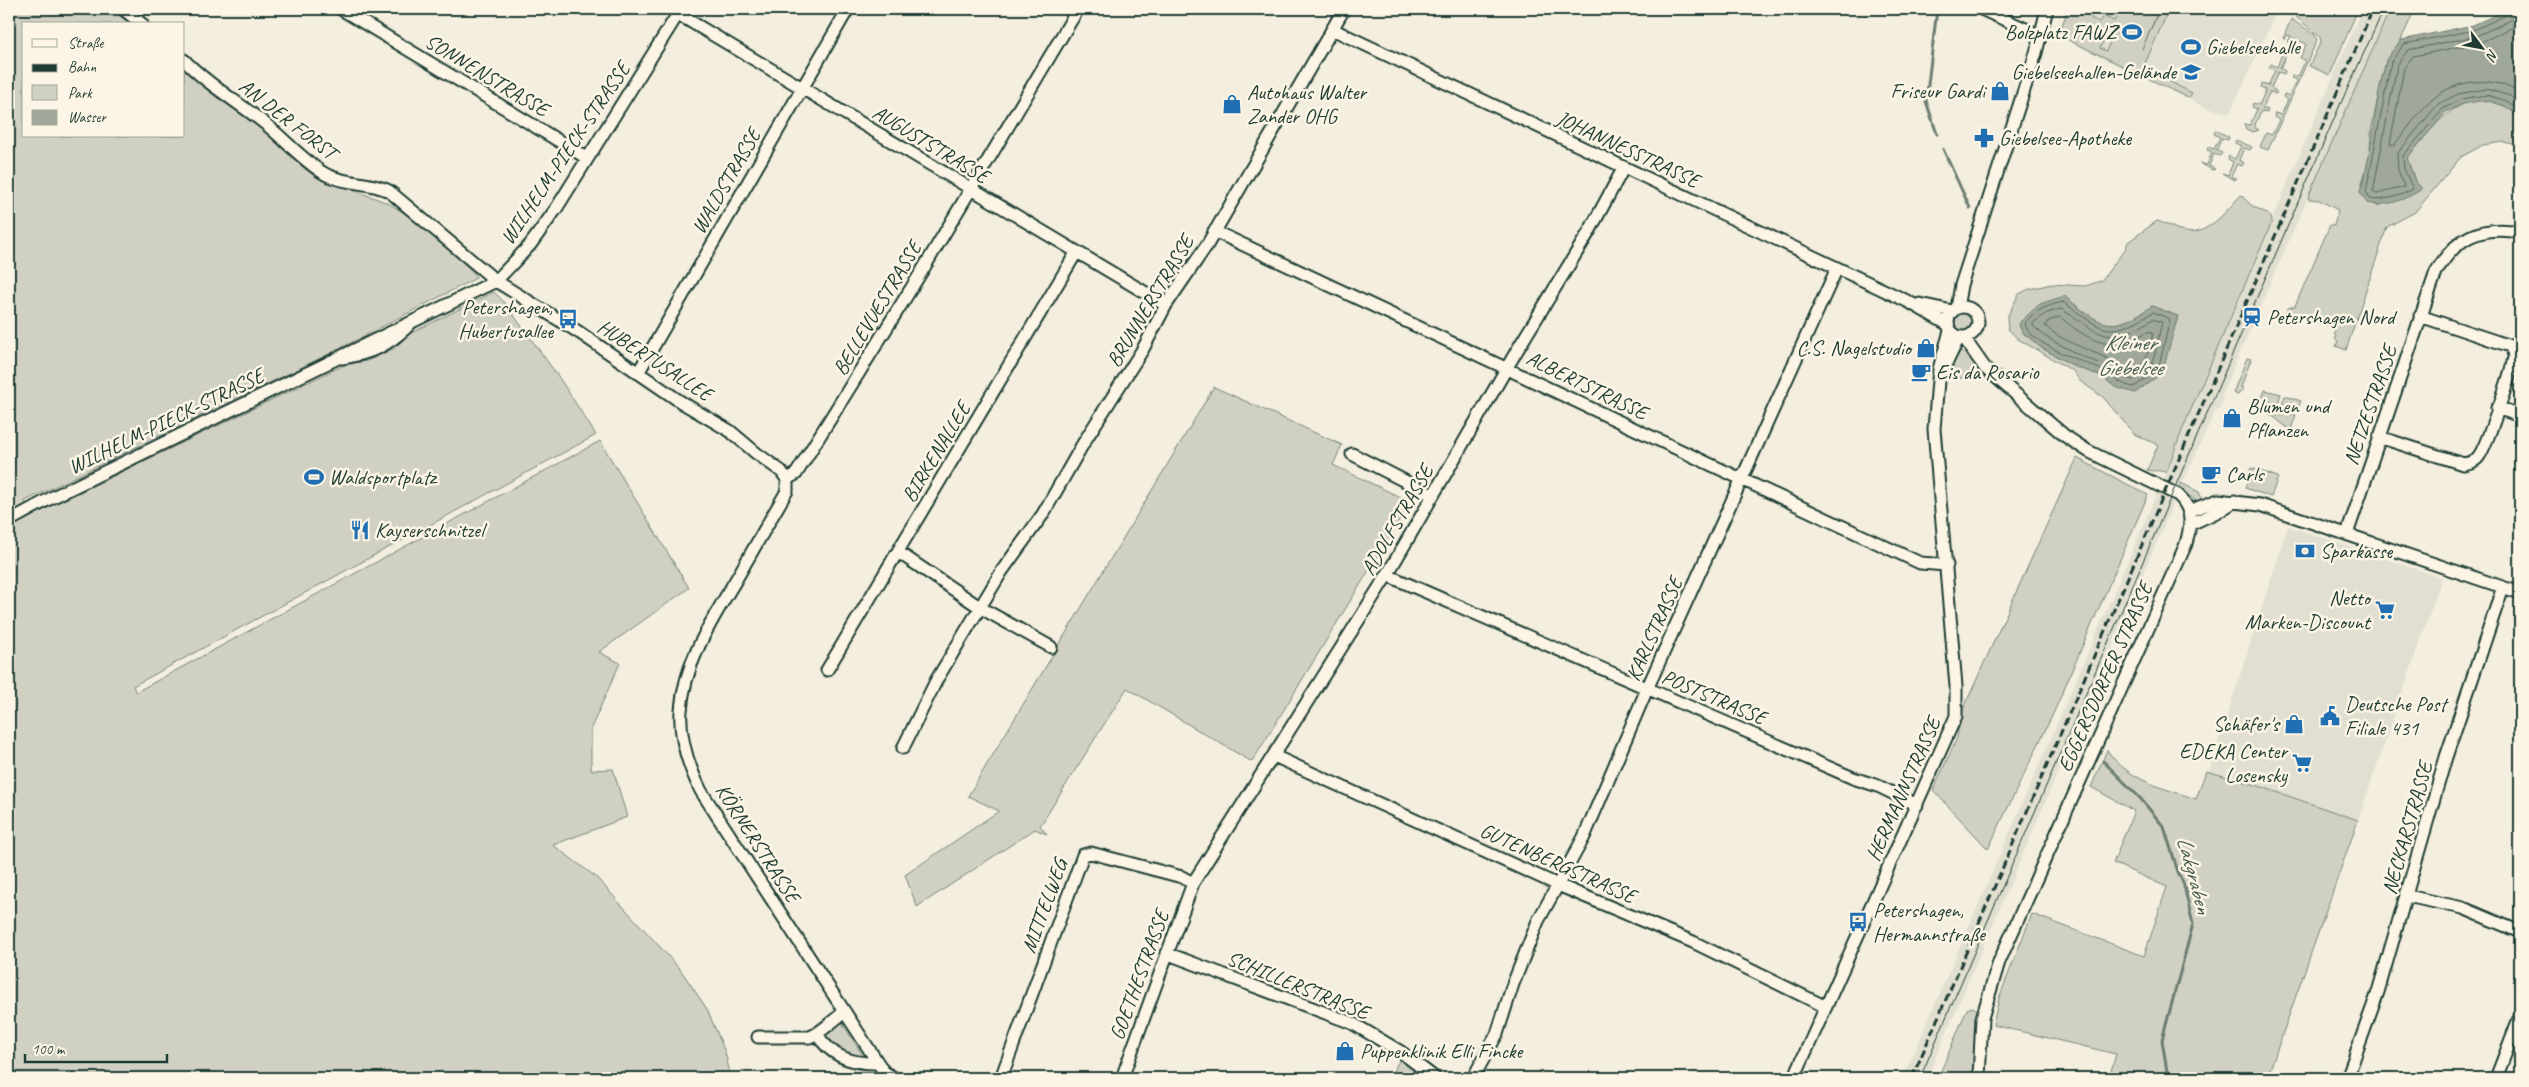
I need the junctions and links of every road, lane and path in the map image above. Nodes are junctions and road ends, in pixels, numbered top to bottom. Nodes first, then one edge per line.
1 (123, 9) edge
2 (340, 9) edge
3 (848, 9) edge
4 (1078, 9) edge
5 (1344, 9) edge
6 (1981, 9) edge
7 (2047, 9) edge
8 (680, 11) edge
9 (139, 22) edge
10 (1332, 29) junction
11 (2041, 36) junction
12 (185, 61) edge
13 (801, 88) junction
14 (587, 158) junction
15 (1624, 167) junction
16 (971, 189) junction
17 (1214, 231) junction
18 (2520, 232) edge
19 (1076, 253) junction
20 (1837, 268) junction
21 (1968, 268) junction
22 (496, 281) junction
23 (1909, 302) junction
24 (1166, 305) junction
25 (1955, 309) junction
26 (1973, 311) junction
27 (2420, 316) junction
28 (1976, 331) junction
29 (1955, 332) junction
30 (1507, 368) junction
31 (638, 373) junction
32 (2000, 378) junction
33 (2497, 408) junction
34 (2520, 416) edge
35 (2379, 437) junction
36 (1352, 454) dead end
37 (788, 479) junction
38 (1741, 480) junction
39 (1432, 495) junction
40 (2235, 501) junction
41 (2189, 511) junction
42 (9, 520) edge
43 (2191, 524) junction
44 (2347, 534) junction
45 (898, 552) junction
46 (1947, 565) junction
47 (1387, 575) junction
48 (2503, 587) junction
49 (2520, 593) edge
50 (981, 608) junction
51 (710, 624) joint
52 (1051, 647) dead end
53 (827, 670) dead end
54 (1647, 689) junction
55 (903, 748) dead end
56 (1274, 756) junction
57 (1917, 805) junction
58 (1192, 884) junction
59 (1558, 885) junction
60 (2406, 896) junction
61 (2520, 932) edge
62 (1166, 952) junction
63 (1826, 1007) junction
64 (845, 1012) junction
65 (2520, 1016) edge
66 (817, 1034) junction
67 (758, 1037) dead end
68 (878, 1063) junction
69 (894, 1078) edge
70 (1001, 1078) edge
71 (1122, 1078) edge
72 (1435, 1078) edge
73 (1473, 1078) edge
74 (1794, 1078) edge
75 (1979, 1078) edge
76 (2346, 1078) edge
77 (2496, 1078) edge

1 - 9 street
2 - 14 street, SONNENSTRASSE
3 - 13 street, WALDSTRASSE
4 - 16 street, BELLEVUESTRASSE
5 - 10 street, BRUNNERSTRASSE
6 - 11 street
7 - 11 street
8 - 13 street, AUGUSTSTRASSE
8 - 14 street, WILHELM-PIECK-STRASSE
10 - 15 street, JOHANNESSTRASSE
10 - 17 street, BRUNNERSTRASSE
11 - 21 street
12 - 22 street, AN DER FORST
13 - 16 street, AUGUSTSTRASSE
13 - 31 street, WALDSTRASSE
14 - 22 street, WILHELM-PIECK-STRASSE
15 - 20 street, JOHANNESSTRASSE
15 - 30 street, ADOLFSTRASSE
16 - 19 street, AUGUSTSTRASSE
16 - 37 street, BELLEVUESTRASSE
17 - 24 street, BRUNNERSTRASSE
17 - 30 street, ALBERTSTRASSE
18 - 27 street, NETZESTRASSE
19 - 24 street, AUGUSTSTRASSE
19 - 45 street, BIRKENALLEE
20 - 23 street, JOHANNESSTRASSE
20 - 38 street, KARLSTRASSE
21 - 25 street
21 - 26 street
22 - 31 street, HUBERTUSALLEE
22 - 42 street, WILHELM-PIECK-STRASSE
23 - 25 street, JOHANNESSTRASSE
23 - 29 street, JOHANNESSTRASSE
24 - 50 street, BRUNNERSTRASSE
25 - 26 street, JOHANNESSTRASSE
25 - 29 street, HERMANNSTRASSE
26 - 28 street
27 - 33 street
27 - 35 street, NETZESTRASSE
28 - 29 street
28 - 32 street
29 - 32 street
29 - 46 street, HERMANNSTRASSE
30 - 38 street, ALBERTSTRASSE
30 - 39 street, ADOLFSTRASSE
31 - 37 street, HUBERTUSALLEE
32 - 41 street
33 - 34 street
33 - 35 street
35 - 44 street, NETZESTRASSE
36 - 39 street
37 - 51 street, BELLEVUESTRASSE
38 - 46 street, ALBERTSTRASSE
38 - 54 street, KARLSTRASSE
39 - 47 street, ADOLFSTRASSE
40 - 41 street
40 - 43 street
40 - 44 street
41 - 43 street, EGGERSDORFER STRASSE
43 - 75 street, EGGERSDORFER STRASSE
44 - 48 street
45 - 50 street
45 - 53 street, BIRKENALLEE
46 - 57 street, HERMANNSTRASSE
47 - 54 street, POSTSTRASSE
47 - 56 street, ADOLFSTRASSE
48 - 49 street
48 - 60 street, NECKARSTRASSE
50 - 52 street
50 - 55 street, BRUNNERSTRASSE
51 - 64 street, KÖRNERSTRASSE
54 - 57 street, POSTSTRASSE
54 - 59 street, KARLSTRASSE
56 - 58 street, ADOLFSTRASSE
56 - 59 street, GUTENBERGSTRASSE
57 - 63 street, HERMANNSTRASSE
58 - 62 street, GOETHESTRASSE
58 - 70 street, MITTELWEG
59 - 63 street, GUTENBERGSTRASSE
59 - 73 street, KARLSTRASSE
60 - 61 street
60 - 76 street, NECKARSTRASSE
62 - 71 street, GOETHESTRASSE
62 - 72 street, SCHILLERSTRASSE
63 - 74 street, HERMANNSTRASSE
64 - 66 street
64 - 68 street, KÖRNERSTRASSE
65 - 77 street
66 - 67 street
66 - 68 street
68 - 69 street, KÖRNERSTRASSE

